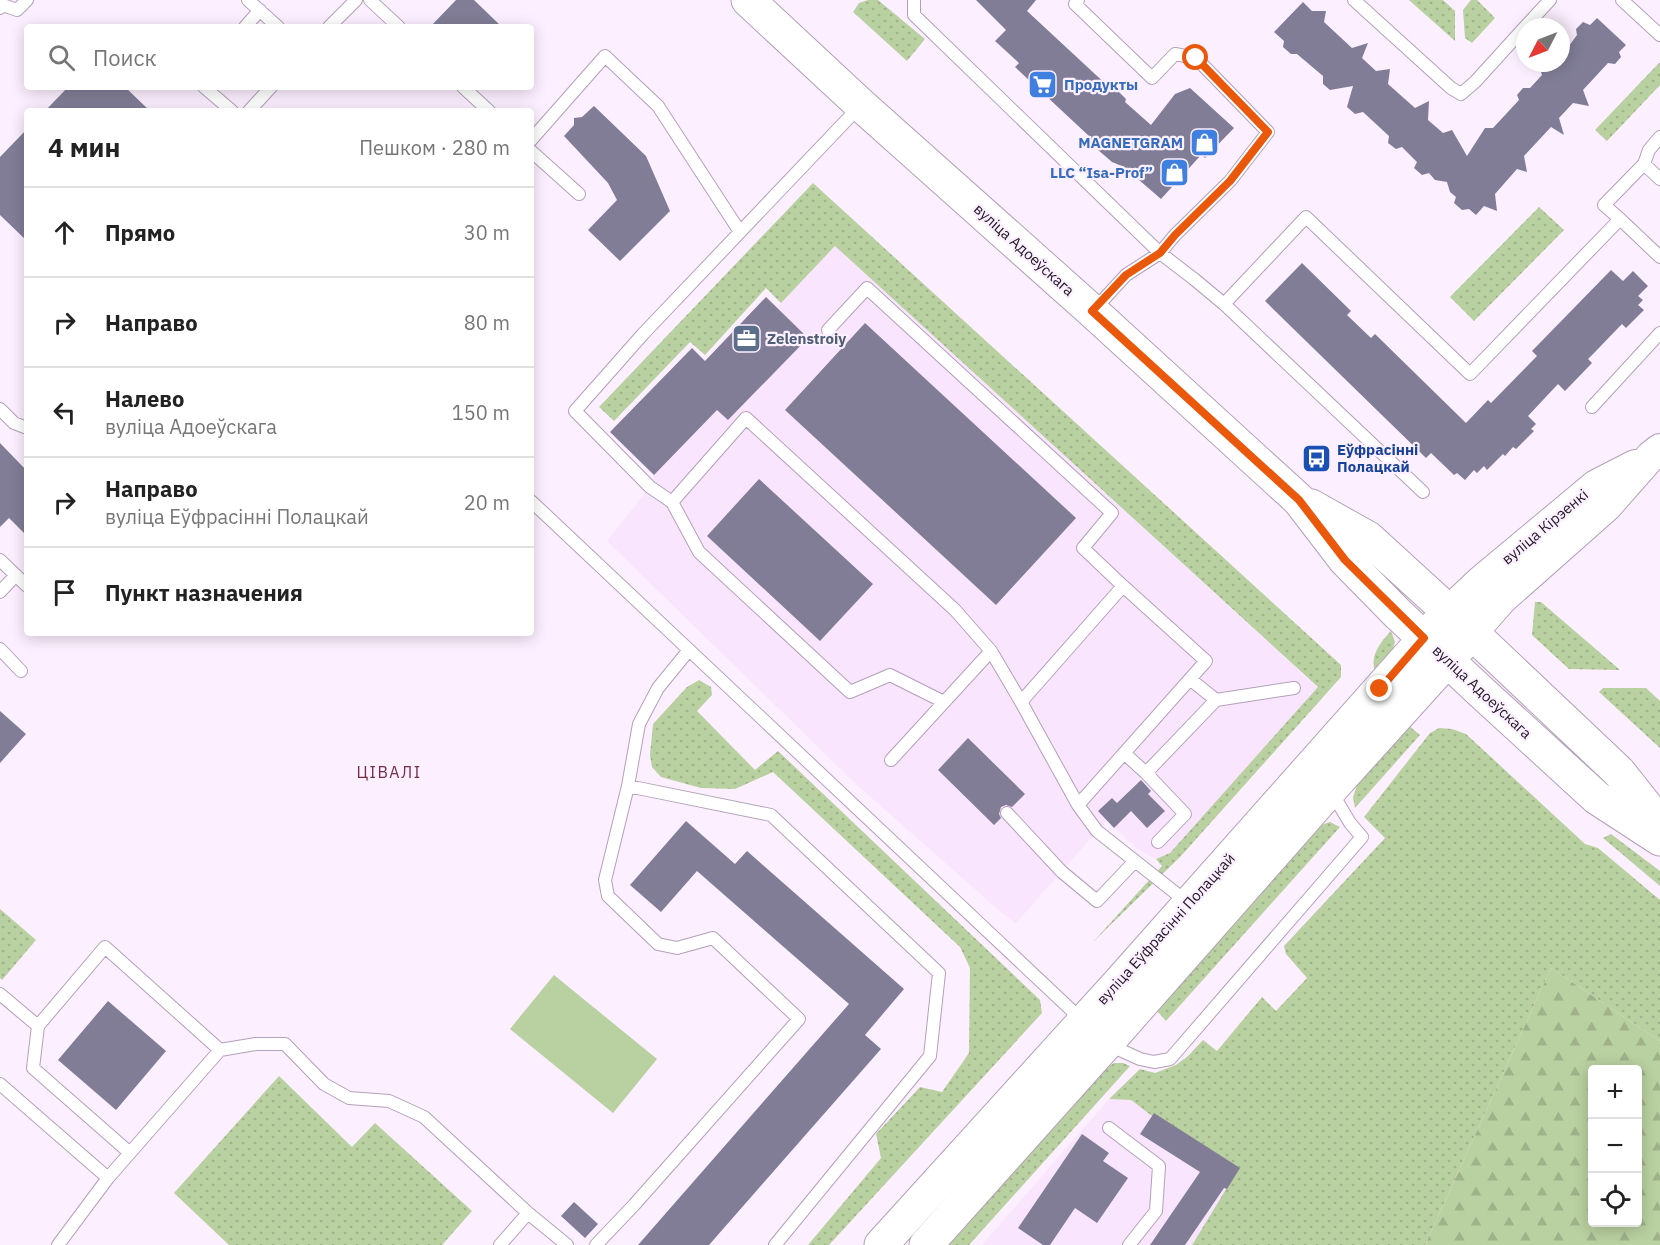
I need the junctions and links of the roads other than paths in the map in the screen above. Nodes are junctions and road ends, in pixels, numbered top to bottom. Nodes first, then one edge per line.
1 (27, 0) edge
2 (248, 0) edge
3 (356, 0) edge
4 (370, 0) edge
5 (914, 0) edge
6 (1078, 0) edge
7 (1354, 0) edge
8 (1550, 0) edge
9 (1622, 0) edge
10 (754, 2) edge
11 (0, 8) edge
12 (260, 10) junction
13 (1533, 18) edge
14 (248, 24) edge
15 (275, 24) edge
16 (331, 24) edge
17 (396, 24) edge
18 (1660, 35) edge
19 (1516, 37) edge
20 (208, 90) edge
21 (268, 90) edge
22 (466, 90) edge
23 (861, 105) junction
24 (228, 108) edge
25 (252, 108) edge
26 (486, 108) edge
27 (534, 137) edge
28 (1660, 137) edge
29 (534, 154) edge
30 (1644, 164) junction
31 (1660, 179) edge
32 (579, 194) dead end
33 (1620, 219) junction
34 (740, 232) junction
35 (1160, 253) junction
36 (1660, 257) edge
37 (1224, 304) junction
38 (1092, 311) junction
39 (828, 330) dead end
40 (1660, 333) edge
41 (1592, 407) dead end
42 (0, 409) edge
43 (24, 427) edge
44 (1656, 453) edge
45 (1423, 492) dead end
46 (1299, 500) junction
47 (672, 502) junction
48 (534, 504) edge
49 (0, 560) edge
50 (16, 575) junction
51 (24, 582) edge
52 (1123, 586) junction
53 (0, 592) edge
54 (1461, 622) junction
55 (0, 649) edge
56 (1436, 649) junction
57 (689, 650) junction
58 (991, 651) junction
59 (21, 671) dead end
60 (1190, 679) junction
61 (1294, 688) dead end
62 (1216, 700) junction
63 (944, 702) junction
64 (1021, 702) junction
65 (1124, 753) junction
66 (891, 760) dead end
67 (1146, 773) junction
68 (628, 786) junction
69 (1330, 790) junction
70 (1078, 805) junction
71 (1006, 813) dead end
72 (1660, 824) edge
73 (1660, 839) edge
74 (1158, 842) dead end
75 (1135, 861) junction
76 (1189, 904) junction
77 (0, 994) edge
78 (38, 1026) junction
79 (1094, 1033) junction
80 (220, 1050) junction
81 (0, 1084) edge
82 (1108, 1128) dead end
83 (130, 1153) junction
84 (108, 1178) junction
85 (528, 1213) junction
86 (58, 1245) edge
87 (500, 1245) edge
88 (567, 1245) edge
89 (596, 1245) edge
90 (775, 1245) edge
91 (882, 1245) edge
92 (926, 1245) edge
93 (1129, 1245) edge

1 - 11 lane
2 - 12 lane
3 - 16 lane
4 - 17 lane
5 - 35 lane
6 - 35 lane
7 - 19 lane
8 - 13 lane
9 - 18 lane
10 - 23 main road, вуліца Адоеўскага
12 - 14 lane
12 - 15 lane
20 - 24 lane
21 - 25 lane
22 - 26 lane
23 - 34 lane
23 - 38 main road, вуліца Адоеўскага
27 - 34 lane
28 - 30 lane
29 - 32 lane
30 - 31 lane
30 - 33 lane
33 - 36 lane
33 - 37 lane
34 - 47 lane
35 - 37 lane
35 - 38 lane
37 - 45 lane
38 - 46 main road, вуліца Адоеўскага
39 - 52 lane
40 - 41 lane
42 - 43 lane
44 - 54 street, вуліца Кірэенкі
46 - 54 main road, вуліца Адоеўскага
46 - 56 main road, вуліца Адоеўскага
47 - 58 lane
47 - 63 lane
48 - 57 lane
49 - 50 lane
50 - 51 lane
50 - 53 lane
52 - 60 lane
52 - 64 lane
54 - 56 main road, вуліца Еўфрасінні Полацкай
54 - 72 main road, вуліца Адоеўскага
55 - 59 lane
56 - 69 main road, вуліца Еўфрасінні Полацкай
56 - 73 main road, вуліца Адоеўскага
56 - 76 main road, вуліца Еўфрасінні Полацкай
57 - 68 lane
57 - 79 lane
58 - 63 lane
58 - 64 lane
60 - 62 lane
60 - 65 lane
61 - 62 lane
62 - 67 lane
63 - 66 lane
64 - 70 lane
65 - 67 lane
65 - 70 lane
67 - 74 lane
68 - 89 lane
68 - 90 lane
69 - 79 main road, вуліца Еўфрасінні Полацкай
69 - 79 lane
70 - 75 lane
71 - 75 lane
75 - 76 lane
76 - 79 main road, вуліца Еўфрасінні Полацкай
77 - 78 lane
78 - 80 lane
78 - 83 lane
79 - 91 main road, вуліца Еўфрасінні Полацкай
79 - 92 main road, вуліца Еўфрасінні Полацкай
80 - 83 lane
80 - 85 lane
81 - 84 lane
82 - 93 lane
83 - 84 lane
84 - 86 lane
85 - 87 lane
85 - 88 lane

